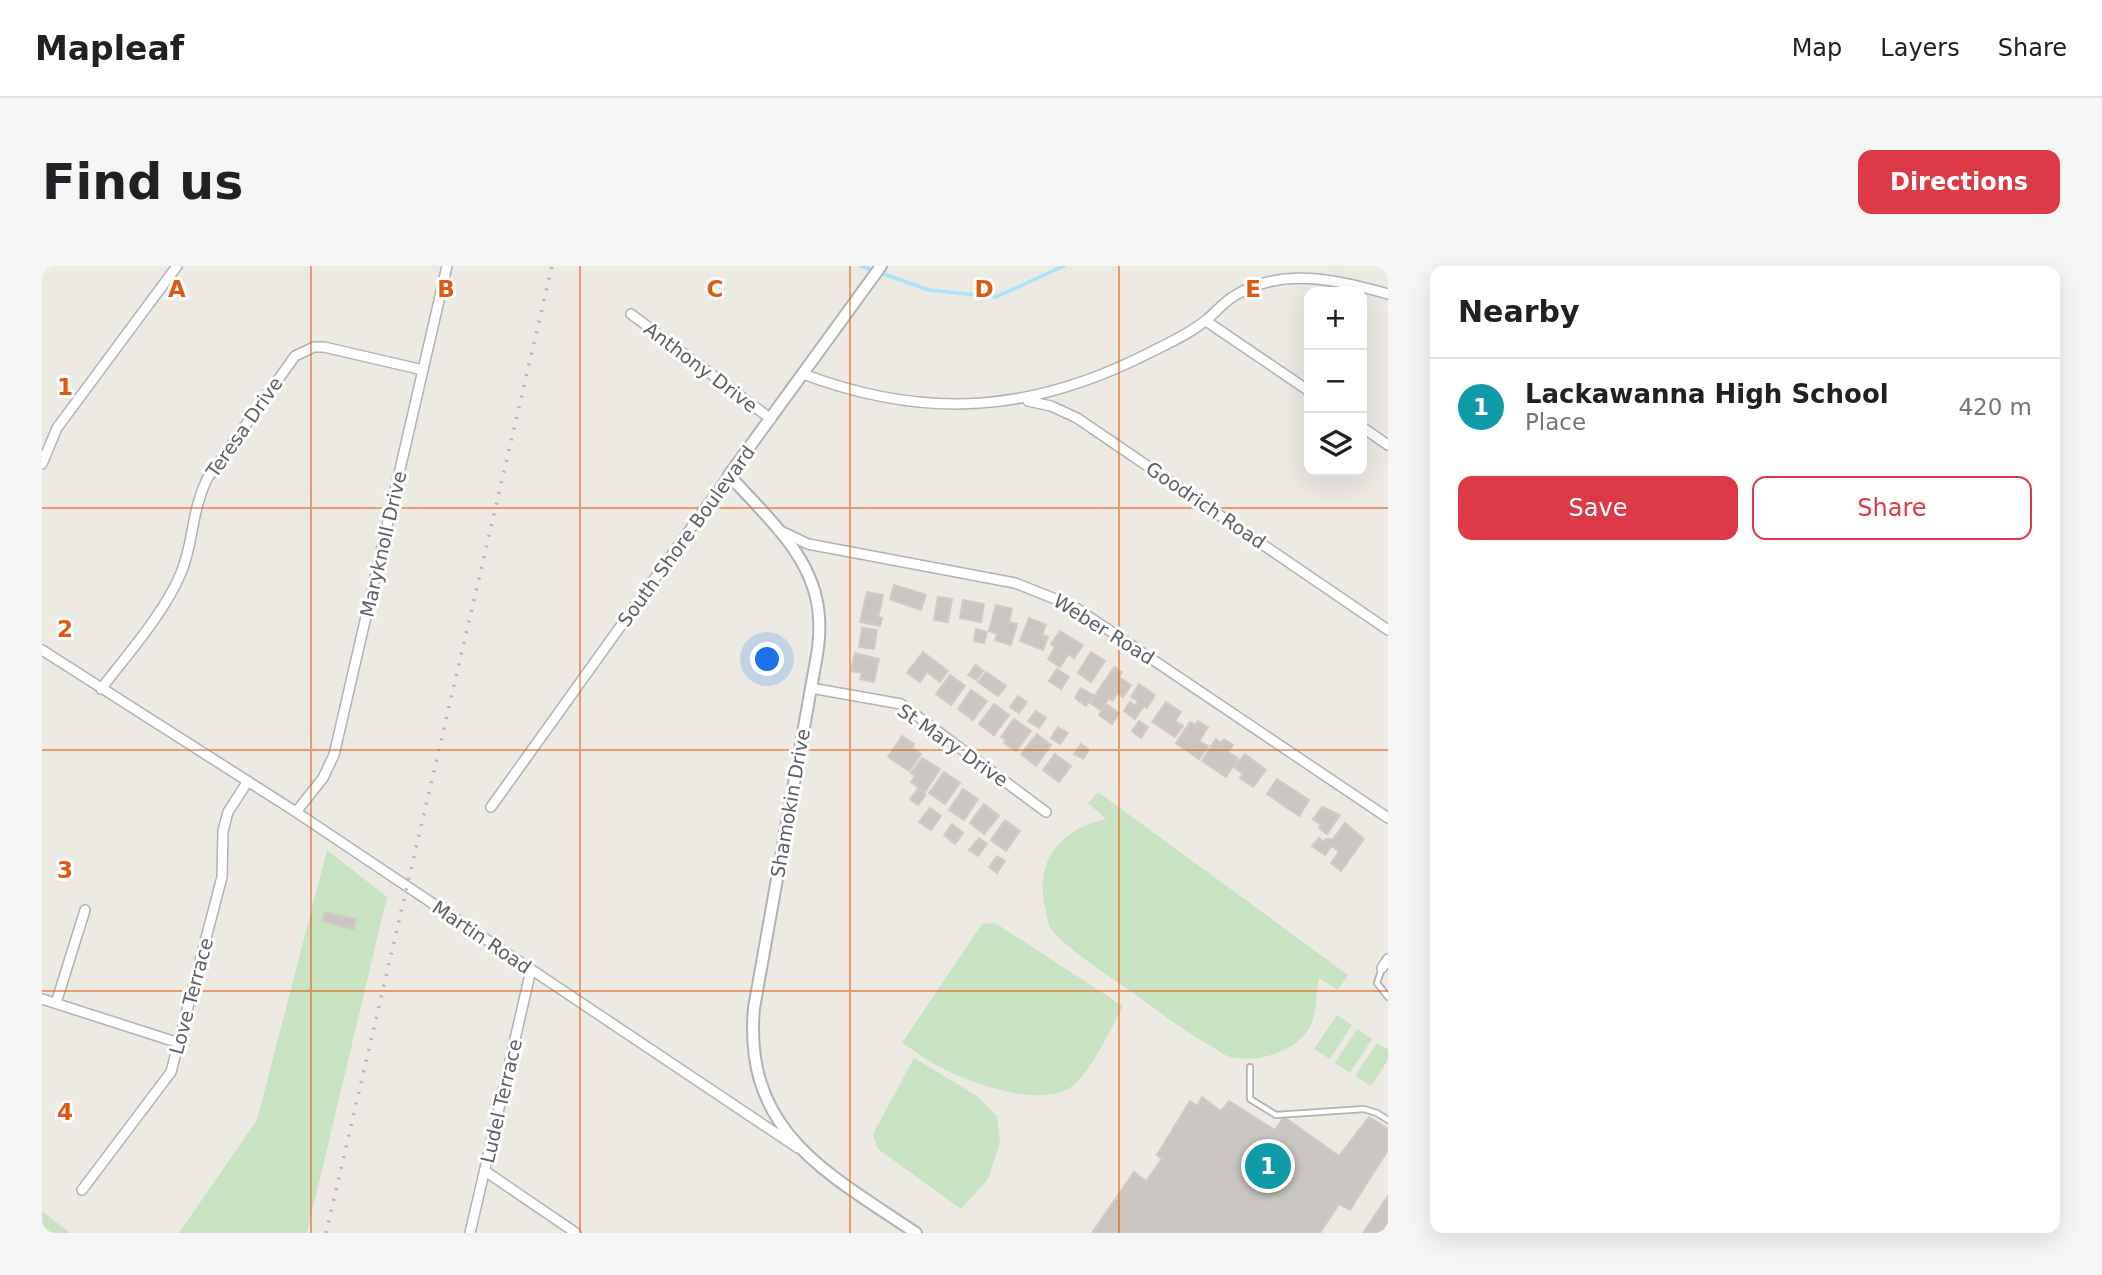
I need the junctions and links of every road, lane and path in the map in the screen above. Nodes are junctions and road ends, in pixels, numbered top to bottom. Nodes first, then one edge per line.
1 (177, 266) edge
2 (447, 266) edge
3 (881, 266) edge
4 (1388, 294) edge
5 (631, 314) dead end
6 (1206, 321) junction
7 (423, 370) junction
8 (803, 374) junction
9 (1304, 388) edge
10 (1016, 400) junction
11 (771, 419) junction
12 (1367, 430) edge
13 (1388, 445) edge
14 (42, 464) edge
15 (729, 475) junction
16 (781, 531) junction
17 (1388, 630) edge
18 (42, 650) edge
19 (811, 688) junction
20 (102, 689) junction
21 (248, 781) junction
22 (491, 807) dead end
23 (296, 812) junction
24 (1046, 812) dead end
25 (1388, 818) edge
26 (85, 910) dead end
27 (1388, 959) edge
28 (1382, 968) joint
29 (531, 970) junction
30 (1388, 997) edge
31 (42, 999) edge
32 (56, 1003) junction
33 (179, 1043) junction
34 (1250, 1067) dead end
35 (1388, 1120) edge
36 (798, 1148) junction
37 (485, 1171) junction
38 (82, 1190) dead end
39 (470, 1233) edge
40 (576, 1233) edge
41 (916, 1233) edge

1 - 14 street
2 - 7 street, Maryknoll Drive
3 - 8 street, South Shore Boulevard
4 - 6 street
5 - 11 street, Anthony Drive
6 - 9 street
6 - 10 street
7 - 20 street, Teresa Drive
7 - 23 street, Maryknoll Drive
8 - 10 street
8 - 11 street, South Shore Boulevard
10 - 17 street, Goodrich Road
11 - 15 street, South Shore Boulevard
12 - 13 street
15 - 16 street, Shamokin Drive
15 - 22 street, South Shore Boulevard
16 - 19 street, Shamokin Drive
16 - 25 street, Weber Road
18 - 20 street, Martin Road
19 - 24 street, St Mary Drive
19 - 36 street, Shamokin Drive
20 - 21 street, Martin Road
21 - 23 street, Martin Road
21 - 33 street, Love Terrace
23 - 29 street, Martin Road
26 - 32 street
27 - 28 street
28 - 30 lane
29 - 36 street, Martin Road
29 - 37 street, Ludel Terrace
31 - 32 street
32 - 33 street
33 - 38 street, Love Terrace
34 - 35 lane
36 - 41 street, Martin Road
37 - 39 street, Ludel Terrace
37 - 40 street

